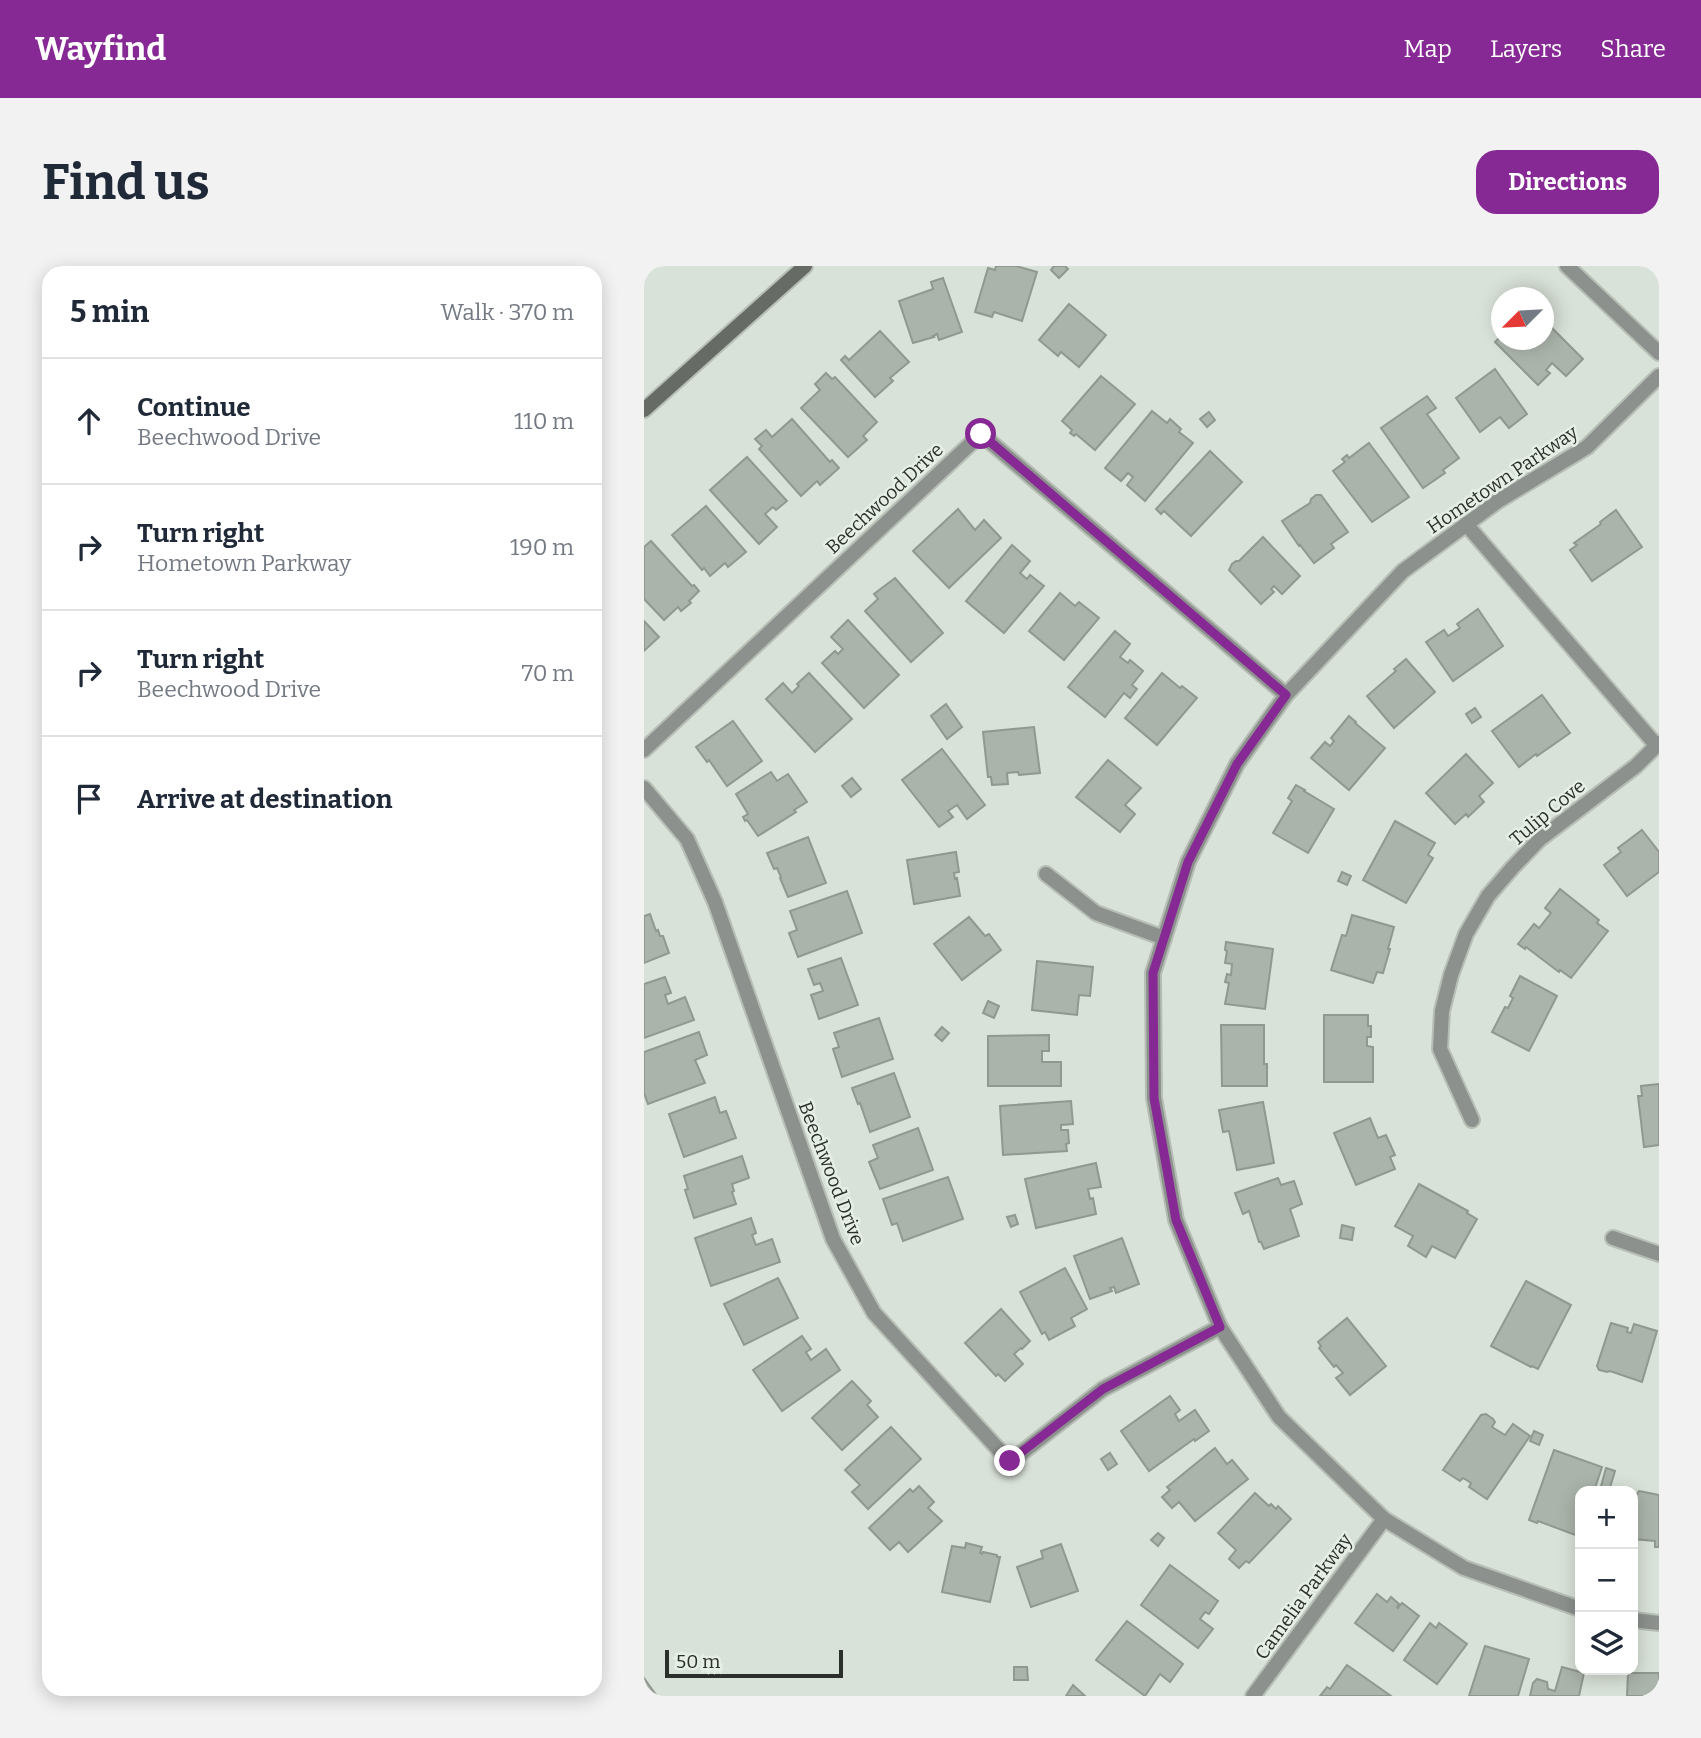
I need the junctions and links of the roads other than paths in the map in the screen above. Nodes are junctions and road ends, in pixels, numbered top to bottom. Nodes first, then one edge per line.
1 (805, 266) edge
2 (1567, 266) edge
3 (1659, 353) edge
4 (1659, 376) edge
5 (644, 410) edge
6 (1466, 524) junction
7 (1286, 695) junction
8 (1658, 744) edge
9 (644, 750) edge
10 (644, 788) edge
11 (1046, 874) dead end
12 (1164, 938) junction
13 (1472, 1120) dead end
14 (1614, 1238) dead end
15 (1659, 1254) edge
16 (1220, 1327) junction
17 (1384, 1519) junction
18 (1575, 1607) edge
19 (1638, 1621) edge
20 (1659, 1623) edge
21 (1253, 1696) edge

1 - 5 main road
2 - 3 street
4 - 6 street, Hometown Parkway
6 - 7 street, Hometown Parkway
6 - 8 street
7 - 9 street, Beechwood Drive
7 - 12 street, Hometown Parkway
8 - 13 street, Tulip Cove
10 - 16 street, Beechwood Drive
11 - 12 street
12 - 16 street, Hometown Parkway
14 - 15 street
16 - 17 street, Hometown Parkway
17 - 18 street, Hometown Parkway
17 - 21 street, Camelia Parkway
19 - 20 street

